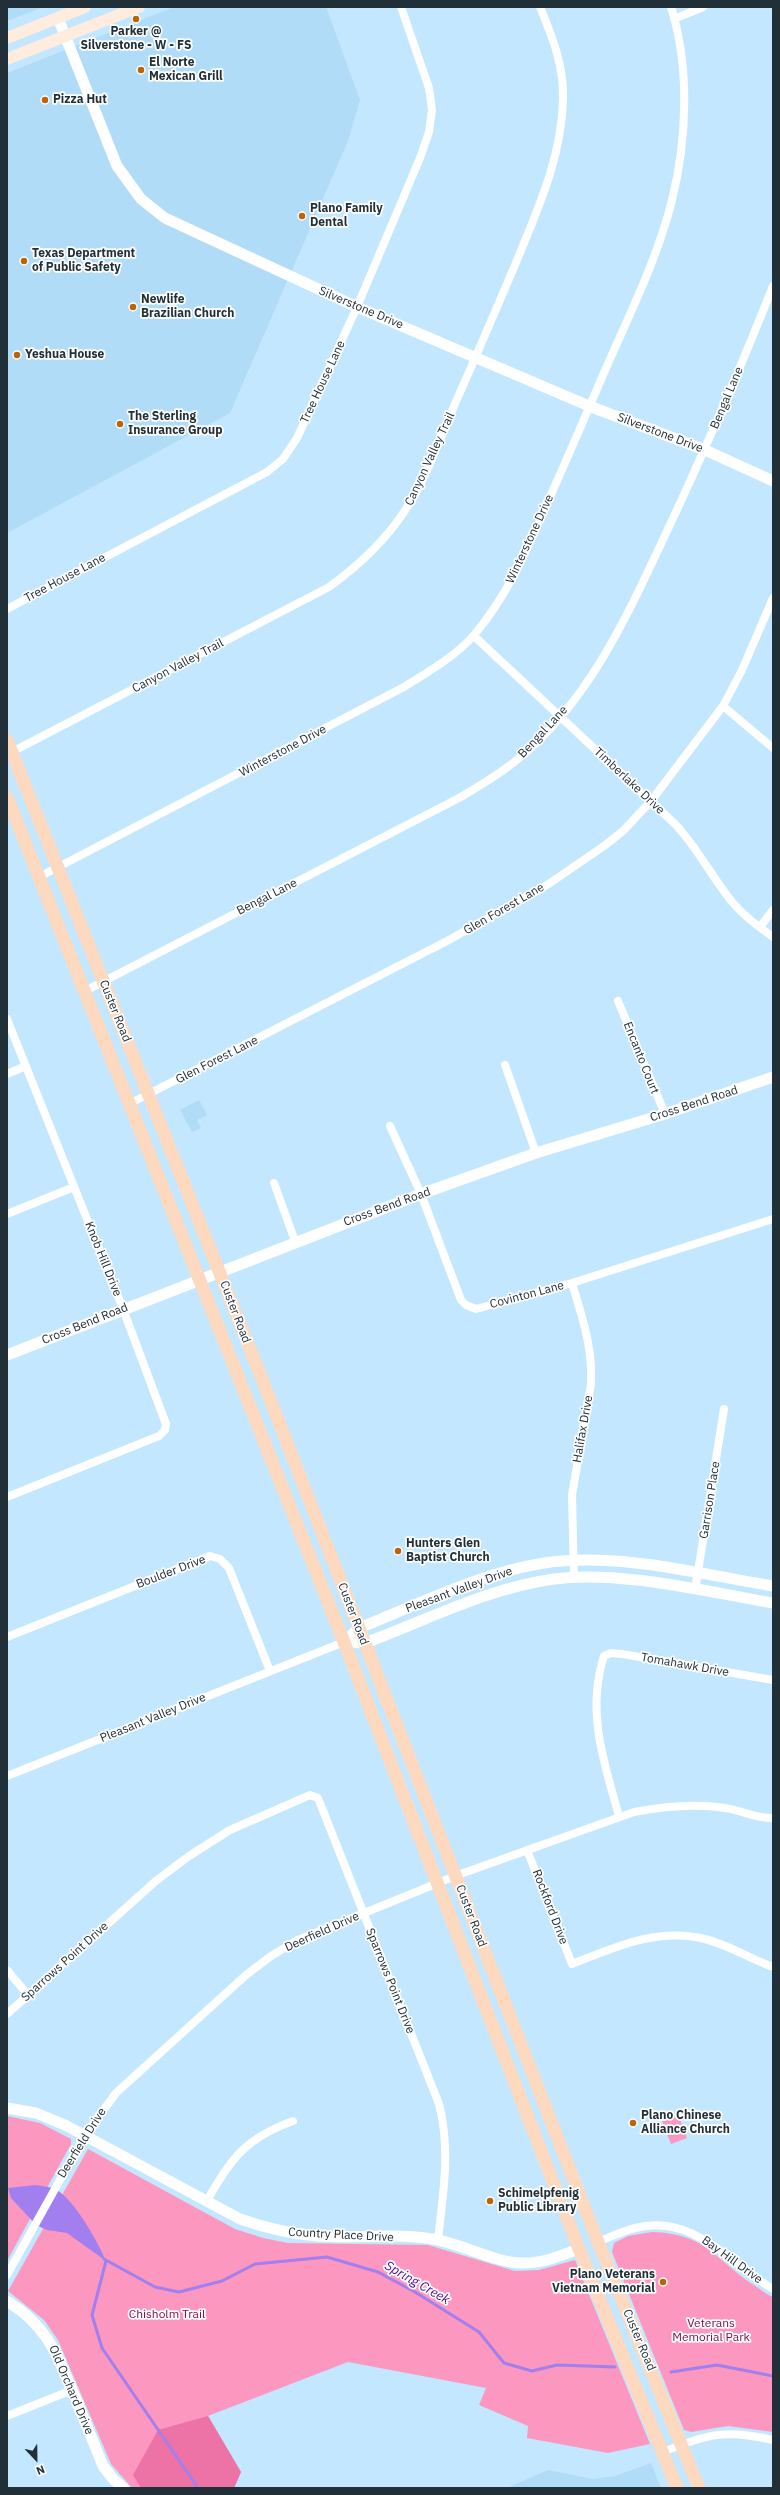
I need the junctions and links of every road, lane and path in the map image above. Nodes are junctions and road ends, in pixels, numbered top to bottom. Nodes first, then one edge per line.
1 (85, 7) edge
2 (139, 7) edge
3 (401, 7) edge
4 (540, 7) edge
5 (671, 7) edge
6 (703, 7) edge
7 (58, 18) junction
8 (674, 19) junction
9 (64, 36) junction
10 (7, 38) edge
11 (7, 59) edge
12 (773, 286) edge
13 (357, 307) junction
14 (476, 357) junction
15 (589, 406) junction
16 (705, 450) junction
17 (773, 481) edge
18 (773, 598) edge
19 (7, 609) edge
20 (474, 636) junction
21 (723, 706) junction
22 (560, 717) junction
23 (7, 740) edge
24 (773, 748) edge
25 (10, 754) edge
26 (7, 797) edge
27 (651, 801) junction
28 (58, 868) junction
29 (39, 877) junction
30 (773, 910) edge
31 (760, 927) junction
32 (773, 937) edge
33 (103, 982) junction
34 (85, 991) junction
35 (618, 1001) dead end
36 (7, 1019) edge
37 (504, 1065) dead end
38 (26, 1066) junction
39 (7, 1074) edge
40 (773, 1077) edge
41 (148, 1095) junction
42 (130, 1104) junction
43 (665, 1114) junction
44 (390, 1126) dead end
45 (536, 1153) junction
46 (274, 1183) dead end
47 (74, 1187) junction
48 (421, 1194) junction
49 (7, 1214) edge
50 (773, 1219) edge
51 (295, 1241) junction
52 (219, 1272) junction
53 (200, 1279) junction
54 (572, 1283) junction
55 (123, 1309) junction
56 (7, 1355) edge
57 (724, 1409) dead end
58 (7, 1497) edge
59 (573, 1561) junction
60 (698, 1574) junction
61 (574, 1577) junction
62 (480, 1580) junction
63 (773, 1586) edge
64 (695, 1590) junction
65 (486, 1596) junction
66 (773, 1603) edge
67 (358, 1628) junction
68 (7, 1637) edge
69 (344, 1642) junction
70 (365, 1643) junction
71 (270, 1671) junction
72 (773, 1680) edge
73 (7, 1776) edge
74 (619, 1816) junction
75 (773, 1818) edge
76 (528, 1850) junction
77 (456, 1876) junction
78 (436, 1884) junction
79 (362, 1914) junction
80 (773, 1967) edge
81 (7, 1970) edge
82 (28, 1995) junction
83 (7, 2014) edge
84 (7, 2108) edge
85 (293, 2121) dead end
86 (85, 2135) junction
87 (206, 2201) junction
88 (438, 2240) junction
89 (598, 2242) junction
90 (579, 2249) junction
91 (7, 2275) edge
92 (773, 2289) edge
93 (7, 2301) edge
94 (72, 2390) junction
95 (7, 2416) edge
96 (773, 2440) edge
97 (682, 2444) junction
98 (663, 2452) junction
99 (124, 2488) edge
100 (677, 2488) edge
101 (699, 2488) edge

1 - 7 main road
2 - 9 main road
3 - 13 street, Tree House Lane
4 - 14 street, Canyon Valley Trail
5 - 8 street, Winterstone Drive
6 - 8 street
7 - 9 street, Silverstone Drive
7 - 10 main road
8 - 15 street, Winterstone Drive
9 - 11 main road
9 - 13 street, Silverstone Drive
12 - 16 street, Bengal Lane
13 - 14 street, Silverstone Drive
13 - 19 street, Tree House Lane
14 - 15 street, Silverstone Drive
14 - 25 street, Canyon Valley Trail
15 - 16 street, Silverstone Drive
15 - 20 street, Winterstone Drive
16 - 17 street, Silverstone Drive
16 - 22 street, Bengal Lane
18 - 21 street, Glen Forest Lane
20 - 22 street, Timberlake Drive
20 - 28 street, Winterstone Drive
21 - 24 street
21 - 27 street, Glen Forest Lane
22 - 27 street, Timberlake Drive
22 - 33 street, Bengal Lane
23 - 25 main road, Custer Road
25 - 28 main road, Custer Road
26 - 29 main road, Custer Road
27 - 31 street, Timberlake Drive
27 - 41 street, Glen Forest Lane
28 - 29 street, Winterstone Drive
28 - 33 main road, Custer Road
29 - 34 main road, Custer Road
30 - 31 street
31 - 32 street, Timberlake Drive
33 - 34 street, Bengal Lane
33 - 41 main road, Custer Road
34 - 42 main road, Custer Road
35 - 43 street, Encanto Court
36 - 38 street, Knob Hill Drive
37 - 45 street
38 - 39 street
38 - 47 street, Knob Hill Drive
40 - 43 street, Cross Bend Road
41 - 42 street, Glen Forest Lane
41 - 52 main road, Custer Road
42 - 53 main road, Custer Road
43 - 45 street, Cross Bend Road
44 - 48 street, Covinton Lane
45 - 48 street, Cross Bend Road
46 - 51 street
47 - 49 street
47 - 55 street, Knob Hill Drive
48 - 51 street, Cross Bend Road
48 - 54 street, Covinton Lane
50 - 54 street, Covinton Lane
51 - 52 street, Cross Bend Road
52 - 53 street, Cross Bend Road
52 - 67 main road, Custer Road
53 - 55 street, Cross Bend Road
53 - 69 main road, Custer Road
54 - 59 street, Halifax Drive
55 - 56 street, Cross Bend Road
55 - 58 street, Knob Hill Drive
57 - 60 street, Garrison Place
59 - 60 street, Pleasant Valley Drive
59 - 61 street, Halifax Drive
59 - 62 street, Pleasant Valley Drive
60 - 63 street, Pleasant Valley Drive
60 - 64 street, Garrison Place
61 - 64 street, Pleasant Valley Drive
61 - 65 street, Pleasant Valley Drive
62 - 65 street
62 - 67 street, Pleasant Valley Drive
64 - 66 street, Pleasant Valley Drive
65 - 70 street, Pleasant Valley Drive
67 - 69 street, Pleasant Valley Drive
67 - 70 main road, Custer Road
68 - 71 street, Boulder Drive
69 - 70 street, Pleasant Valley Drive
69 - 71 street, Pleasant Valley Drive
69 - 78 main road, Custer Road
70 - 77 main road, Custer Road
71 - 73 street, Pleasant Valley Drive
72 - 74 street, Tomahawk Drive
74 - 75 street, Deerfield Drive
74 - 76 street, Deerfield Drive
76 - 77 street, Deerfield Drive
76 - 80 street, Rockford Drive
77 - 78 street, Deerfield Drive
77 - 89 main road, Custer Road
78 - 79 street, Deerfield Drive
78 - 90 main road, Custer Road
79 - 82 street, Sparrows Point Drive
79 - 86 street, Deerfield Drive
79 - 88 street, Sparrows Point Drive
81 - 82 street
82 - 83 street, Sparrows Point Drive
84 - 86 street, Country Place Drive
85 - 87 street
86 - 87 street, Country Place Drive
86 - 91 street, Deerfield Drive
87 - 88 street, Country Place Drive
88 - 90 street, Country Place Drive
89 - 90 main road
89 - 92 street, Bay Hill Drive
89 - 97 main road, Custer Road
90 - 98 main road, Custer Road
93 - 94 street, Old Orchard Drive
94 - 95 street
94 - 99 street, Old Orchard Drive
96 - 97 street
97 - 98 street
97 - 101 main road, Custer Road
98 - 100 main road, Custer Road

